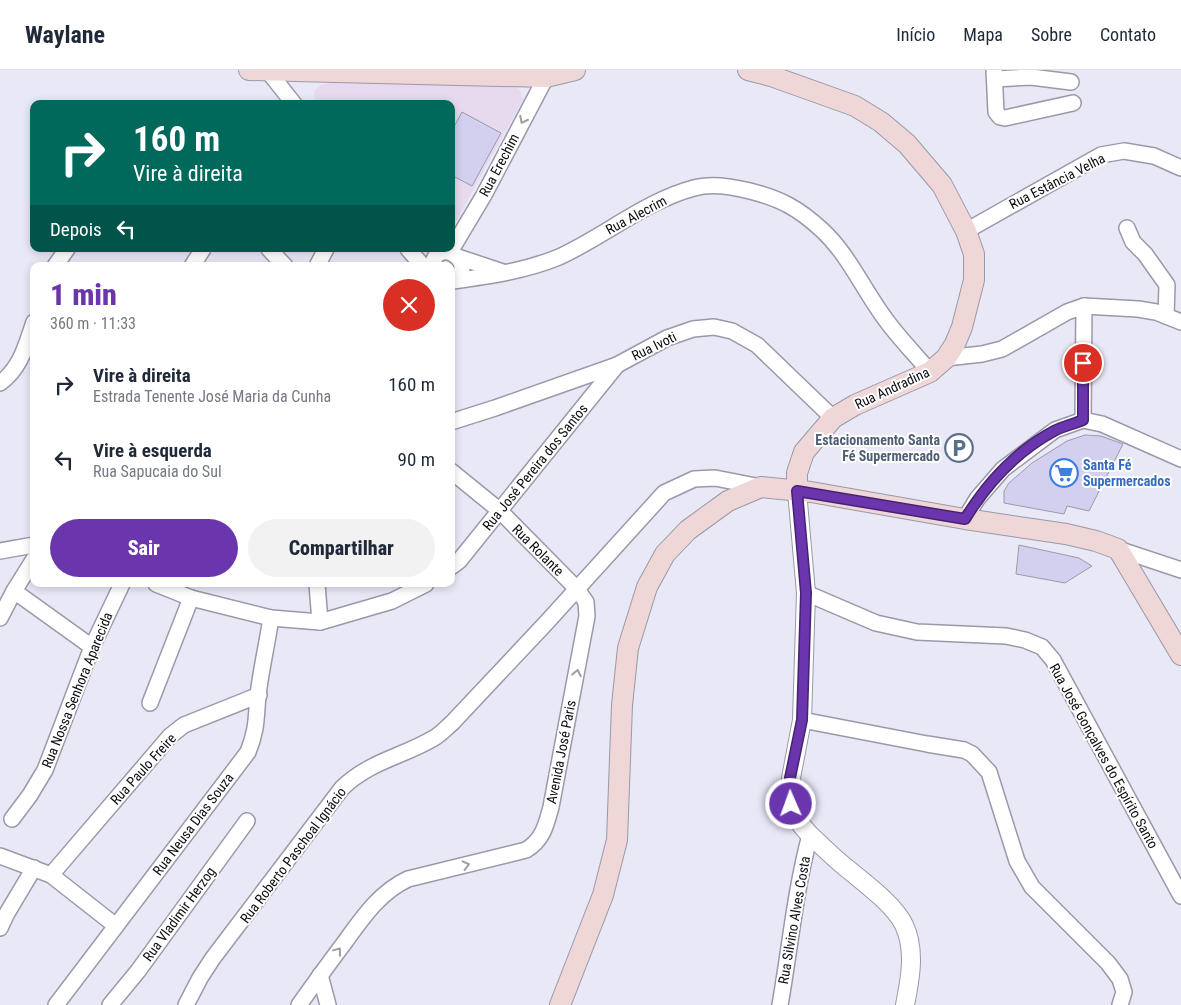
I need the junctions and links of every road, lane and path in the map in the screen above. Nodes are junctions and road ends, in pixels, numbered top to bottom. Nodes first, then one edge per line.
1 (258, 70) edge
2 (575, 70) edge
3 (748, 70) edge
4 (546, 73) edge
5 (994, 75) edge
6 (1071, 82) dead end
7 (290, 100) edge
8 (1073, 103) dead end
9 (1181, 168) edge
10 (1127, 228) dead end
11 (966, 231) junction
12 (455, 241) edge
13 (272, 252) edge
14 (411, 252) edge
15 (423, 252) edge
16 (444, 258) edge
17 (281, 262) edge
18 (419, 262) edge
19 (455, 263) edge
20 (507, 273) junction
21 (455, 280) edge
22 (455, 281) edge
23 (1084, 306) junction
24 (1166, 316) junction
25 (1181, 322) edge
26 (30, 334) edge
27 (946, 358) junction
28 (616, 365) junction
29 (930, 372) junction
30 (0, 383) edge
31 (833, 418) junction
32 (1083, 420) junction
33 (455, 421) edge
34 (1181, 459) edge
35 (455, 474) edge
36 (761, 487) junction
37 (797, 491) junction
38 (499, 510) junction
39 (965, 519) junction
40 (30, 547) edge
41 (1118, 549) junction
42 (0, 551) edge
43 (455, 564) edge
44 (30, 565) edge
45 (1181, 570) edge
46 (121, 587) edge
47 (164, 587) edge
48 (317, 587) edge
49 (420, 587) edge
50 (577, 589) junction
51 (14, 591) junction
52 (806, 593) junction
53 (191, 598) junction
54 (0, 618) edge
55 (271, 618) junction
56 (320, 622) junction
57 (92, 647) junction
58 (1181, 655) edge
59 (258, 695) junction
60 (150, 703) dead end
61 (802, 720) junction
62 (12, 819) dead end
63 (247, 821) dead end
64 (810, 835) junction
65 (0, 856) edge
66 (34, 868) junction
67 (51, 875) junction
68 (1181, 896) edge
69 (116, 926) junction
70 (0, 928) edge
71 (320, 975) junction
72 (56, 1005) edge
73 (110, 1005) edge
74 (186, 1005) edge
75 (299, 1005) edge
76 (328, 1005) edge
77 (560, 1005) edge
78 (780, 1005) edge
79 (905, 1005) edge
80 (1120, 1005) edge

1 - 4 main road
1 - 7 street
2 - 4 main road
3 - 11 main road, Rua Andradina
4 -> 12 street, Rua Erechim
5 - 6 street
5 - 8 street
9 - 11 street, Rua Estância Velha
10 - 24 street
11 - 27 main road, Rua Andradina
13 - 17 street
14 - 18 street
15 - 16 street
16 - 20 street
19 - 21 street
20 - 22 street, Rua Alecrim
20 - 29 street, Rua Alecrim
23 - 24 street
23 - 27 street
23 - 32 street
24 - 25 street
26 - 30 street
27 - 29 main road, Rua Andradina
28 - 31 street, Rua Ivoti
28 - 33 street, Rua Ivoti
28 - 38 street, Rua José Pereira dos Santos
29 - 31 main road, Rua Andradina
31 - 37 main road, Rua Andradina
32 - 34 street
32 - 39 street
35 - 38 street, Rua Rolante
36 - 37 main road
36 - 50 street
36 - 77 main road
37 - 39 main road
37 - 52 street
38 - 43 street, Rua José Pereira dos Santos
38 - 50 street, Rua Rolante
39 - 41 main road
40 - 42 street
41 - 45 street
41 - 58 main road
44 - 51 street
46 - 57 street, Rua Nossa Senhora Aparecida
47 - 53 street
48 - 56 street
49 - 56 street
71 -> 50 street, Avenida José Paris
50 - 74 street, Rua Roberto Paschoal Ignácio
51 - 54 street
51 - 57 street
52 - 61 street
52 - 68 street, Rua José Gonçalves do Espírito Santo
53 - 55 street
53 - 60 street
55 - 56 street
55 - 59 street, Rua Neusa Dias Souza
57 - 62 street, Rua Nossa Senhora Aparecida
59 - 67 street, Rua Paulo Freire
59 - 69 street, Rua Neusa Dias Souza
61 - 64 street
61 - 80 street
63 - 73 street, Rua Vladimir Herzog
64 - 78 street, Rua Silvino Alves Costa
64 - 79 street
65 - 66 street
66 - 67 street
66 - 70 street
67 - 69 street
69 - 72 street, Rua Neusa Dias Souza
71 - 75 street, Avenida José Paris
71 - 76 street

